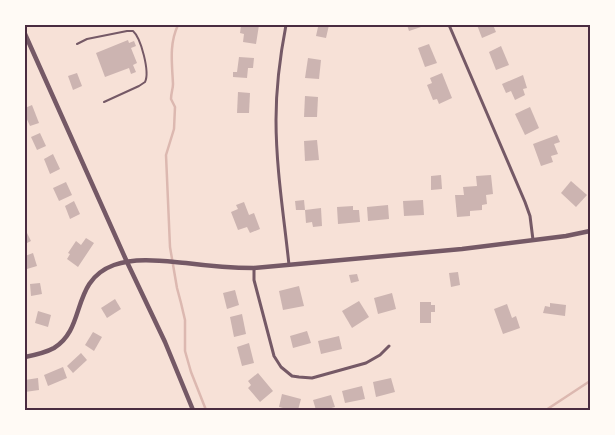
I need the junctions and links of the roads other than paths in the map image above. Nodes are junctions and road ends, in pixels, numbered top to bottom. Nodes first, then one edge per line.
1 (286, 25) edge
2 (449, 25) edge
3 (25, 34) edge
4 (77, 44) dead end
5 (104, 102) dead end
6 (590, 231) edge
7 (533, 240) junction
8 (127, 262) junction
9 (289, 265) junction
10 (254, 268) junction
11 (389, 346) dead end
12 (25, 357) edge
13 (193, 410) edge

1 - 9 street
2 - 7 street
3 - 8 street
4 - 5 lane
6 - 7 street
7 - 9 street
8 - 10 street
8 - 12 street
8 - 13 street
9 - 10 street
10 - 11 street

